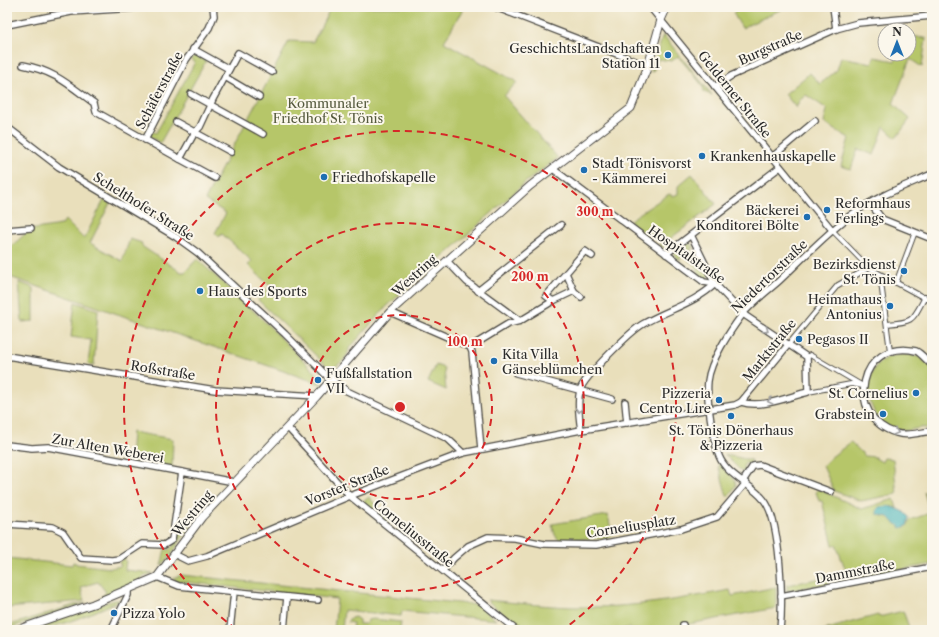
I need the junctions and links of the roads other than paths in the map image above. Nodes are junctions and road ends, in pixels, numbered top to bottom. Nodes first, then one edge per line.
1 (151, 7) edge
2 (213, 7) edge
3 (495, 7) edge
4 (650, 7) edge
5 (669, 7) edge
6 (833, 7) edge
7 (932, 16) edge
8 (661, 20) junction
9 (7, 25) edge
10 (836, 29) junction
11 (193, 49) junction
12 (23, 65) dead end
13 (648, 66) junction
14 (229, 69) junction
15 (272, 72) dead end
16 (225, 77) junction
17 (714, 87) junction
18 (191, 94) dead end
19 (259, 97) dead end
20 (211, 105) junction
21 (815, 121) dead end
22 (176, 122) dead end
23 (7, 127) edge
24 (195, 132) junction
25 (263, 134) dead end
26 (145, 140) junction
27 (231, 152) dead end
28 (772, 157) junction
29 (180, 159) junction
30 (780, 167) junction
31 (553, 169) junction
32 (932, 174) edge
33 (215, 178) dead end
34 (870, 203) junction
35 (561, 225) dead end
36 (31, 228) dead end
37 (7, 230) edge
38 (833, 231) junction
39 (915, 232) junction
40 (691, 235) junction
41 (932, 239) edge
42 (666, 254) junction
43 (592, 256) dead end
44 (447, 261) junction
45 (869, 268) junction
46 (566, 273) junction
47 (880, 275) junction
48 (896, 283) junction
49 (715, 284) junction
50 (478, 291) junction
51 (574, 291) junction
52 (581, 296) dead end
53 (925, 298) junction
54 (553, 301) junction
55 (932, 302) edge
56 (390, 312) junction
57 (743, 314) junction
58 (520, 321) junction
59 (887, 324) junction
60 (788, 345) junction
61 (470, 347) junction
62 (890, 350) junction
63 (7, 356) edge
64 (807, 357) junction
65 (932, 365) edge
66 (516, 373) dead end
67 (332, 380) junction
68 (863, 386) junction
69 (580, 390) junction
70 (808, 392) junction
71 (317, 396) junction
72 (612, 399) dead end
73 (625, 402) dead end
74 (741, 402) junction
75 (710, 409) junction
76 (627, 423) junction
77 (288, 428) junction
78 (581, 430) junction
79 (932, 431) edge
80 (7, 445) edge
81 (481, 449) junction
82 (463, 453) junction
83 (182, 472) junction
84 (234, 482) junction
85 (744, 482) junction
86 (831, 492) dead end
87 (350, 496) junction
88 (7, 524) edge
89 (174, 554) junction
90 (932, 567) edge
91 (443, 570) junction
92 (156, 577) junction
93 (128, 590) junction
94 (234, 592) junction
95 (781, 596) junction
96 (287, 597) junction
97 (318, 600) dead end
98 (16, 630) edge
99 (111, 630) edge
100 (230, 630) edge
101 (284, 630) edge
102 (516, 630) edge
103 (780, 630) edge

1 - 9 street
2 - 11 street, Schäferstraße
3 - 13 street
4 - 8 street, Gelderner Straße
5 - 8 street, Westring
6 - 10 street
7 - 10 street, Burgstraße
8 - 13 street, Westring
8 - 17 street, Gelderner Straße
10 - 17 street, Burgstraße
11 - 14 street
11 - 26 street, Schäferstraße
12 - 26 street, Schäferstraße
13 - 31 street, Westring
14 - 15 street
14 - 16 street
16 - 19 street
16 - 20 street
17 - 28 street, Gelderner Straße
18 - 20 street
20 - 24 street
20 - 25 street
21 - 28 street
22 - 24 street
23 - 67 street, Schelthofer Straße
24 - 27 street
24 - 29 street
26 - 29 street
28 - 30 street, Gelderner Straße
29 - 33 street
30 - 38 street, Gelderner Straße
30 - 40 street
31 - 42 street, Hospitalstraße
31 - 44 street, Westring
32 - 34 street, Niedertorstraße
34 - 38 street, Niedertorstraße
34 - 39 street
35 - 50 street
36 - 37 street
38 - 45 street
38 - 57 street, Niedertorstraße
39 - 41 street
39 - 48 street
40 - 42 street
40 - 49 street
42 - 49 street, Hospitalstraße
43 - 46 street
44 - 50 street
44 - 56 street, Westring
45 - 47 street
45 - 60 street, Marktstraße
46 - 51 street
46 - 54 street
47 - 48 street
47 - 59 street
48 - 53 street
49 - 57 street, Hospitalstraße
49 - 69 street
50 - 58 street
51 - 52 street
51 - 54 street
53 - 55 street
53 - 59 street
54 - 58 street
56 - 61 street
56 - 67 street, Westring
57 -> 60 street, Hospitalstraße
57 - 75 street, Niedertorstraße
58 - 61 street
59 - 62 street
60 - 64 street, Hospitalstraße
60 - 74 street, Marktstraße
61 - 81 street
62 - 65 street
62 - 68 street
63 - 71 street, Roßstraße
64 - 68 street
64 - 70 street
66 - 69 street
67 - 71 street, Westring
67 - 82 street, Schelthofer Straße
68 - 70 street
68 -> 79 street
69 - 72 street
69 -> 78 street
70 -> 74 street, Vorster Straße
71 - 77 street, Westring
73 - 76 street
74 - 75 street, Vorster Straße
75 - 76 street, Vorster Straße
75 - 85 street, Niedertorstraße
76 - 78 street, Vorster Straße
77 - 84 street, Westring
77 - 87 street, Corneliusstraße
78 - 81 street, Vorster Straße
80 - 83 street, Zur Alten Weberei
81 - 82 street, Vorster Straße
82 - 87 street, Vorster Straße
83 - 84 street, Zur Alten Weberei
83 - 88 street
84 - 89 street, Westring
85 - 86 street, Corneliusplatz
85 - 91 street, Corneliusplatz
85 - 95 street, Niedertorstraße
87 - 89 street, Vorster Straße
87 - 91 street, Corneliusstraße
89 - 92 street
90 - 95 street, Dammstraße
91 - 102 street, Corneliusstraße
92 - 93 street
92 - 94 street
93 - 98 street
93 - 99 street
94 - 96 street
94 - 100 street
95 - 103 street, Niedertorstraße
96 - 97 street
96 - 101 street

